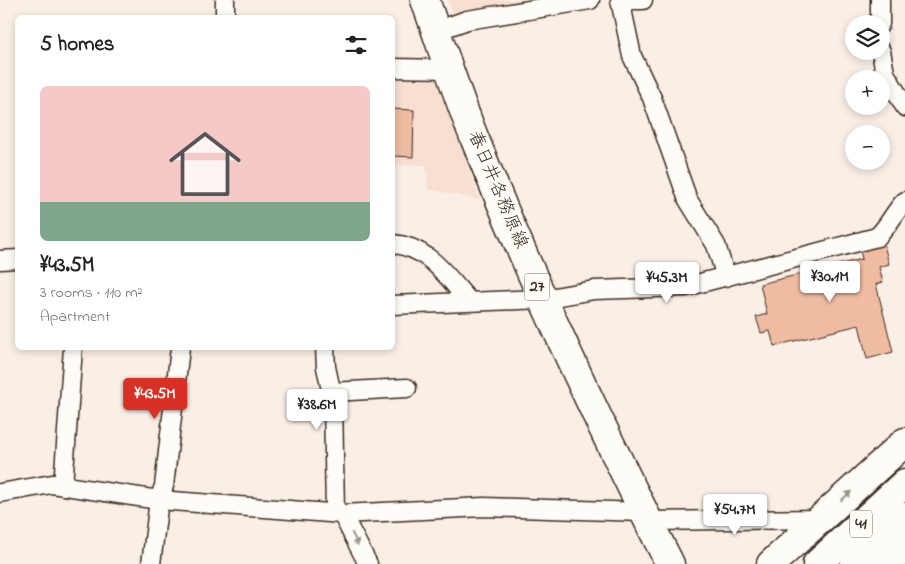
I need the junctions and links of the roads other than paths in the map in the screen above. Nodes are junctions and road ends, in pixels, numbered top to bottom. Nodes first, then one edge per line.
1 (225, 0) edge
2 (426, 0) edge
3 (590, 0) edge
4 (620, 0) edge
5 (625, 0) edge
6 (644, 0) edge
7 (880, 0) edge
8 (224, 15) edge
9 (880, 15) edge
10 (436, 31) junction
11 (882, 60) edge
12 (395, 68) edge
13 (450, 69) junction
14 (905, 107) edge
15 (905, 201) edge
16 (395, 245) edge
17 (15, 259) edge
18 (0, 260) edge
19 (726, 277) junction
20 (543, 299) junction
21 (469, 301) junction
22 (395, 305) edge
23 (73, 350) edge
24 (180, 350) edge
25 (325, 350) edge
26 (407, 388) dead end
27 (331, 392) junction
28 (905, 442) edge
29 (905, 483) edge
30 (63, 486) junction
31 (0, 493) edge
32 (159, 500) junction
33 (338, 513) junction
34 (646, 516) junction
35 (905, 518) edge
36 (821, 519) junction
37 (905, 547) edge
38 (152, 564) edge
39 (368, 564) edge
40 (670, 564) edge
41 (771, 564) edge
42 (817, 564) edge
43 (854, 564) edge
44 (887, 564) edge

1 - 8 street
2 - 10 main road, 春日井各務原線 / 27
3 - 10 street
4 - 19 street
5 - 6 street
7 - 9 street
10 - 13 main road, 春日井各務原線 / 27
11 - 14 street
12 - 13 street
13 - 20 main road, 春日井各務原線 / 27
15 - 19 street
16 - 21 street
17 - 18 street
19 - 20 street
20 - 21 street
20 - 34 main road, 春日井各務原線 / 27
21 - 22 street
23 - 30 street
24 - 32 street
25 - 27 street
26 - 27 street
27 - 33 street
36 -> 28 main road
29 - 42 main road, 41
30 - 31 street
30 - 32 street
32 - 33 street
32 - 38 street
33 - 34 street
33 -> 39 street
34 - 36 street
34 - 40 main road, 春日井各務原線 / 27
35 - 43 main road, 41
36 - 41 main road
37 - 44 main road

